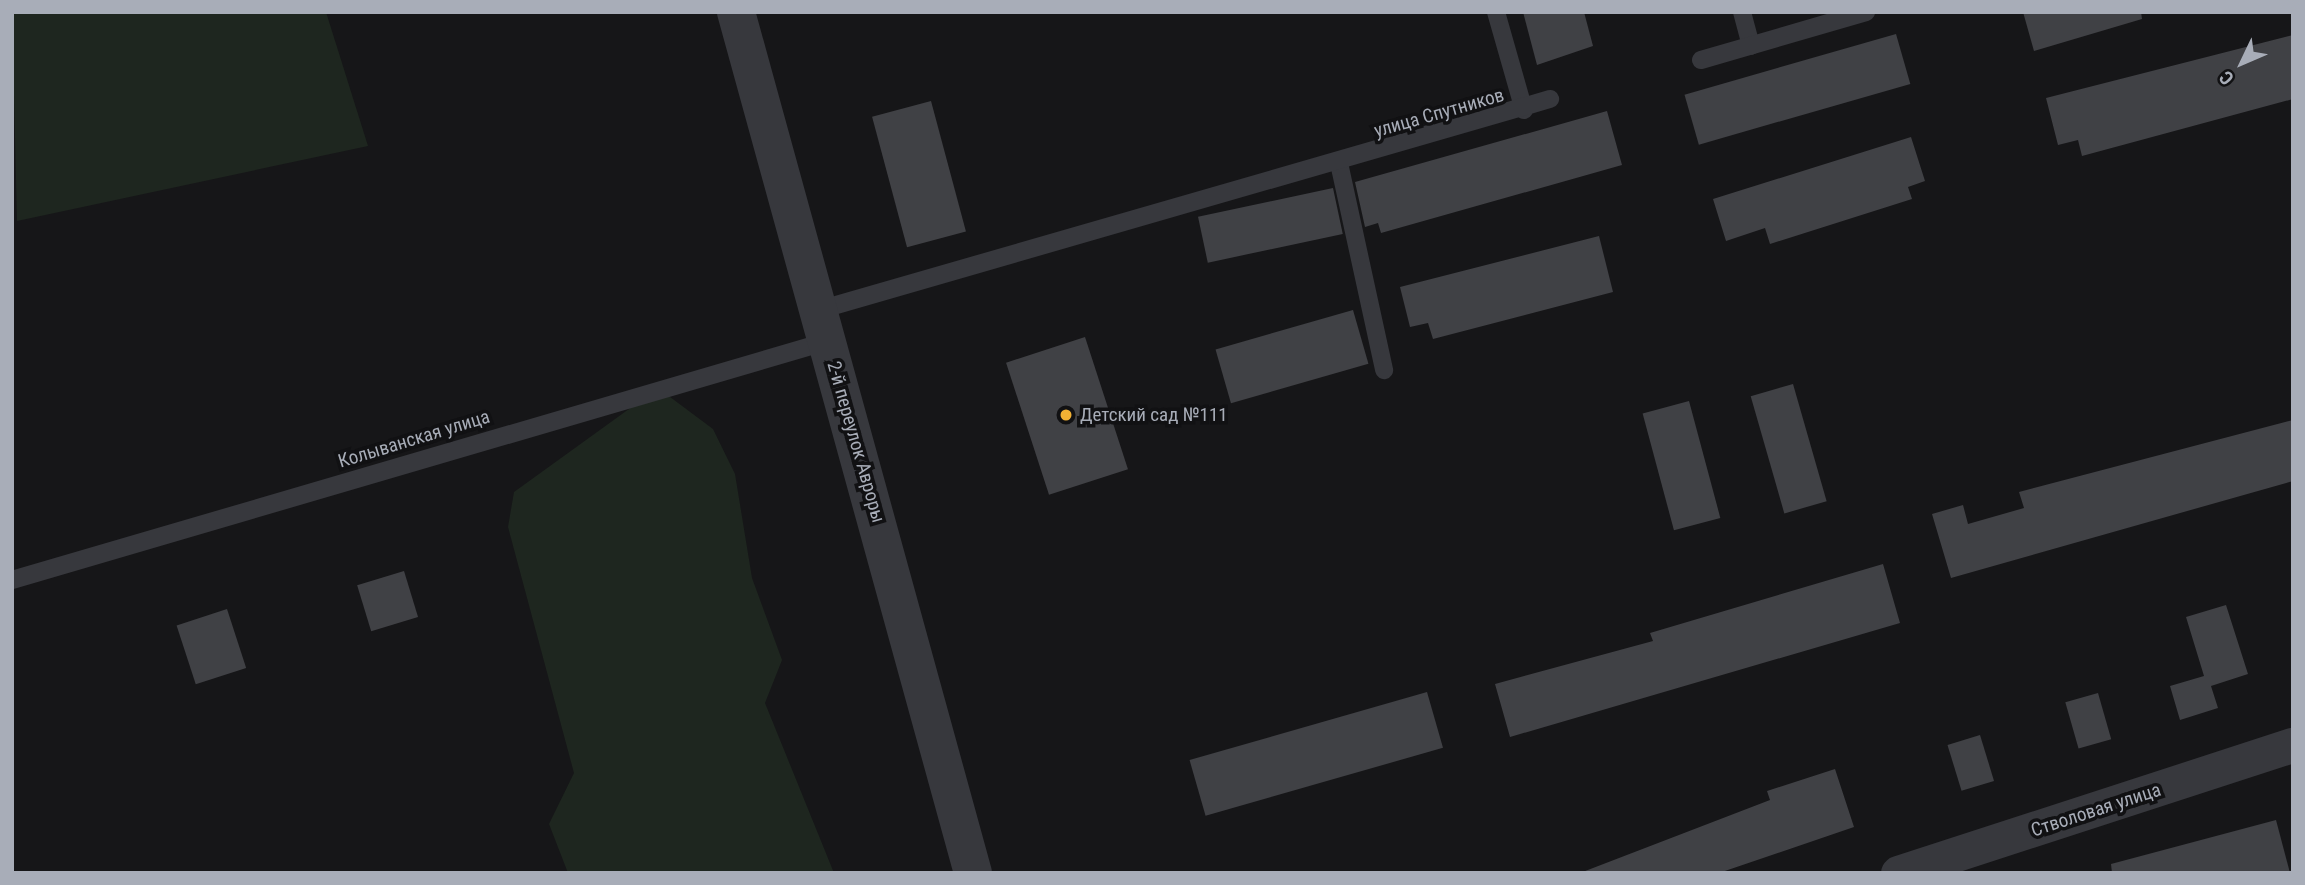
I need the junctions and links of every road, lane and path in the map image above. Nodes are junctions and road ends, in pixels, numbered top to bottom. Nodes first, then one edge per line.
1 (736, 12) edge
2 (1496, 12) edge
3 (1742, 12) edge
4 (1866, 12) edge
5 (1751, 46) junction
6 (1701, 60) dead end
7 (1550, 99) dead end
8 (1524, 110) junction
9 (1339, 163) junction
10 (824, 326) junction
11 (1384, 370) dead end
12 (12, 580) edge
13 (2293, 744) edge
14 (973, 873) edge
15 (1898, 873) edge

1 - 10 street, 2-й переулок Авроры
2 - 8 lane
3 - 5 lane
4 - 5 lane
5 - 6 lane
7 - 8 lane, улица Спутников
8 - 9 lane, улица Спутников
9 - 10 lane, улица Спутников
9 - 11 lane
10 - 12 lane, Колыванская улица
10 - 14 street, 2-й переулок Авроры
13 - 15 street, Стволовая улица

